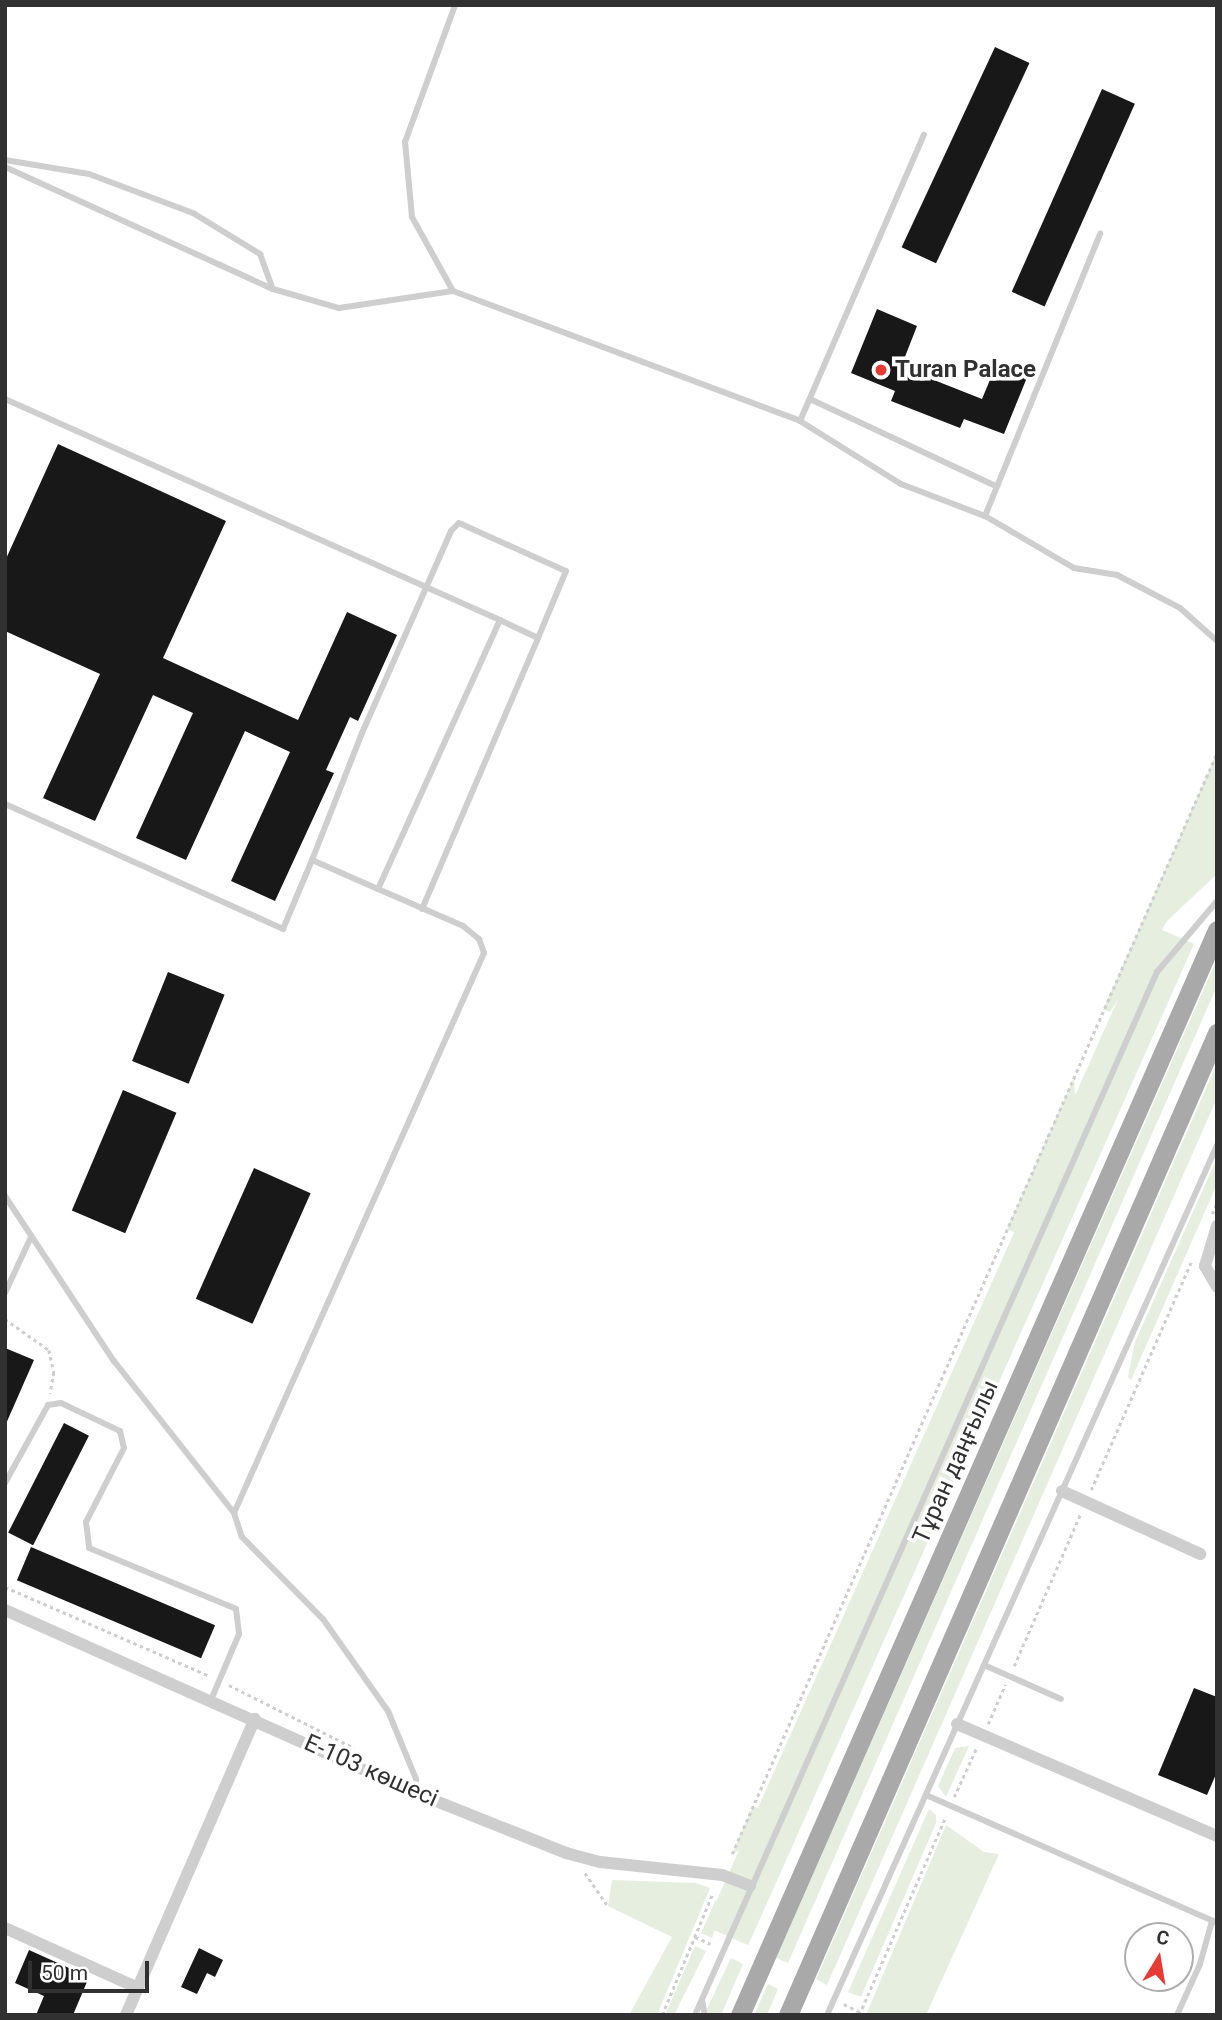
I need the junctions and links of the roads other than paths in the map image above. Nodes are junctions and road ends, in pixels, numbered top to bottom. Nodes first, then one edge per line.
1 (455, 5) edge
2 (924, 135) dead end
3 (5, 160) edge
4 (5, 167) edge
5 (1100, 234) dead end
6 (273, 289) junction
7 (453, 290) junction
8 (5, 399) edge
9 (810, 399) junction
10 (800, 421) junction
11 (996, 486) junction
12 (985, 516) junction
13 (428, 586) junction
14 (500, 620) junction
15 (538, 638) junction
16 (1217, 641) edge
17 (5, 804) edge
18 (312, 860) junction
19 (378, 889) junction
20 (1217, 901) edge
21 (422, 909) junction
22 (1217, 930) edge
23 (1217, 1034) edge
24 (1217, 1145) edge
25 (5, 1196) edge
26 (1217, 1226) edge
27 (31, 1237) junction
28 (1217, 1287) edge
29 (5, 1293) edge
30 (5, 1483) edge
31 (1062, 1491) junction
32 (234, 1513) junction
33 (1200, 1554) dead end
34 (5, 1610) edge
35 (984, 1665) junction
36 (1060, 1699) dead end
37 (211, 1700) junction
38 (255, 1719) junction
39 (957, 1724) junction
40 (416, 1793) junction
41 (926, 1795) junction
42 (1217, 1836) edge
43 (750, 1886) junction
44 (1214, 1922) edge
45 (5, 1928) edge
46 (138, 1987) junction
47 (702, 2000) junction
48 (126, 2015) edge
49 (695, 2015) edge
50 (705, 2015) edge
51 (740, 2015) edge
52 (788, 2015) edge
53 (827, 2015) edge
54 (1177, 2015) edge

1 - 7 lane
2 - 9 lane
3 - 6 lane
4 - 6 lane
5 - 11 lane
6 - 7 lane
7 - 10 lane
8 - 13 lane
9 - 10 lane
9 - 11 lane
10 - 12 lane
11 - 12 lane
12 - 16 lane
13 - 14 lane
13 - 15 lane
13 - 18 lane
14 - 15 lane
14 - 19 lane
15 - 21 lane
17 - 18 lane
18 - 19 lane
19 - 21 lane
20 - 43 lane
21 - 32 lane
22 - 51 main road, Тұран даңғылы
23 - 52 main road
24 - 31 lane
25 - 27 lane
26 - 28 street
27 - 29 lane
27 - 32 lane
30 - 37 lane
31 - 33 street
31 - 35 lane
32 - 40 lane
34 - 37 street, Е-103 көшесі
35 - 36 lane
35 - 39 lane
37 - 38 street, Е-103 көшесі
38 - 40 street, Е-103 көшесі
38 - 46 street
39 - 41 lane
39 - 42 street
40 - 43 street, Е-103 көшесі
41 - 44 lane
41 - 53 lane
43 - 47 lane
44 - 54 lane
45 - 46 street
46 - 48 street
47 - 49 lane
47 - 50 lane

